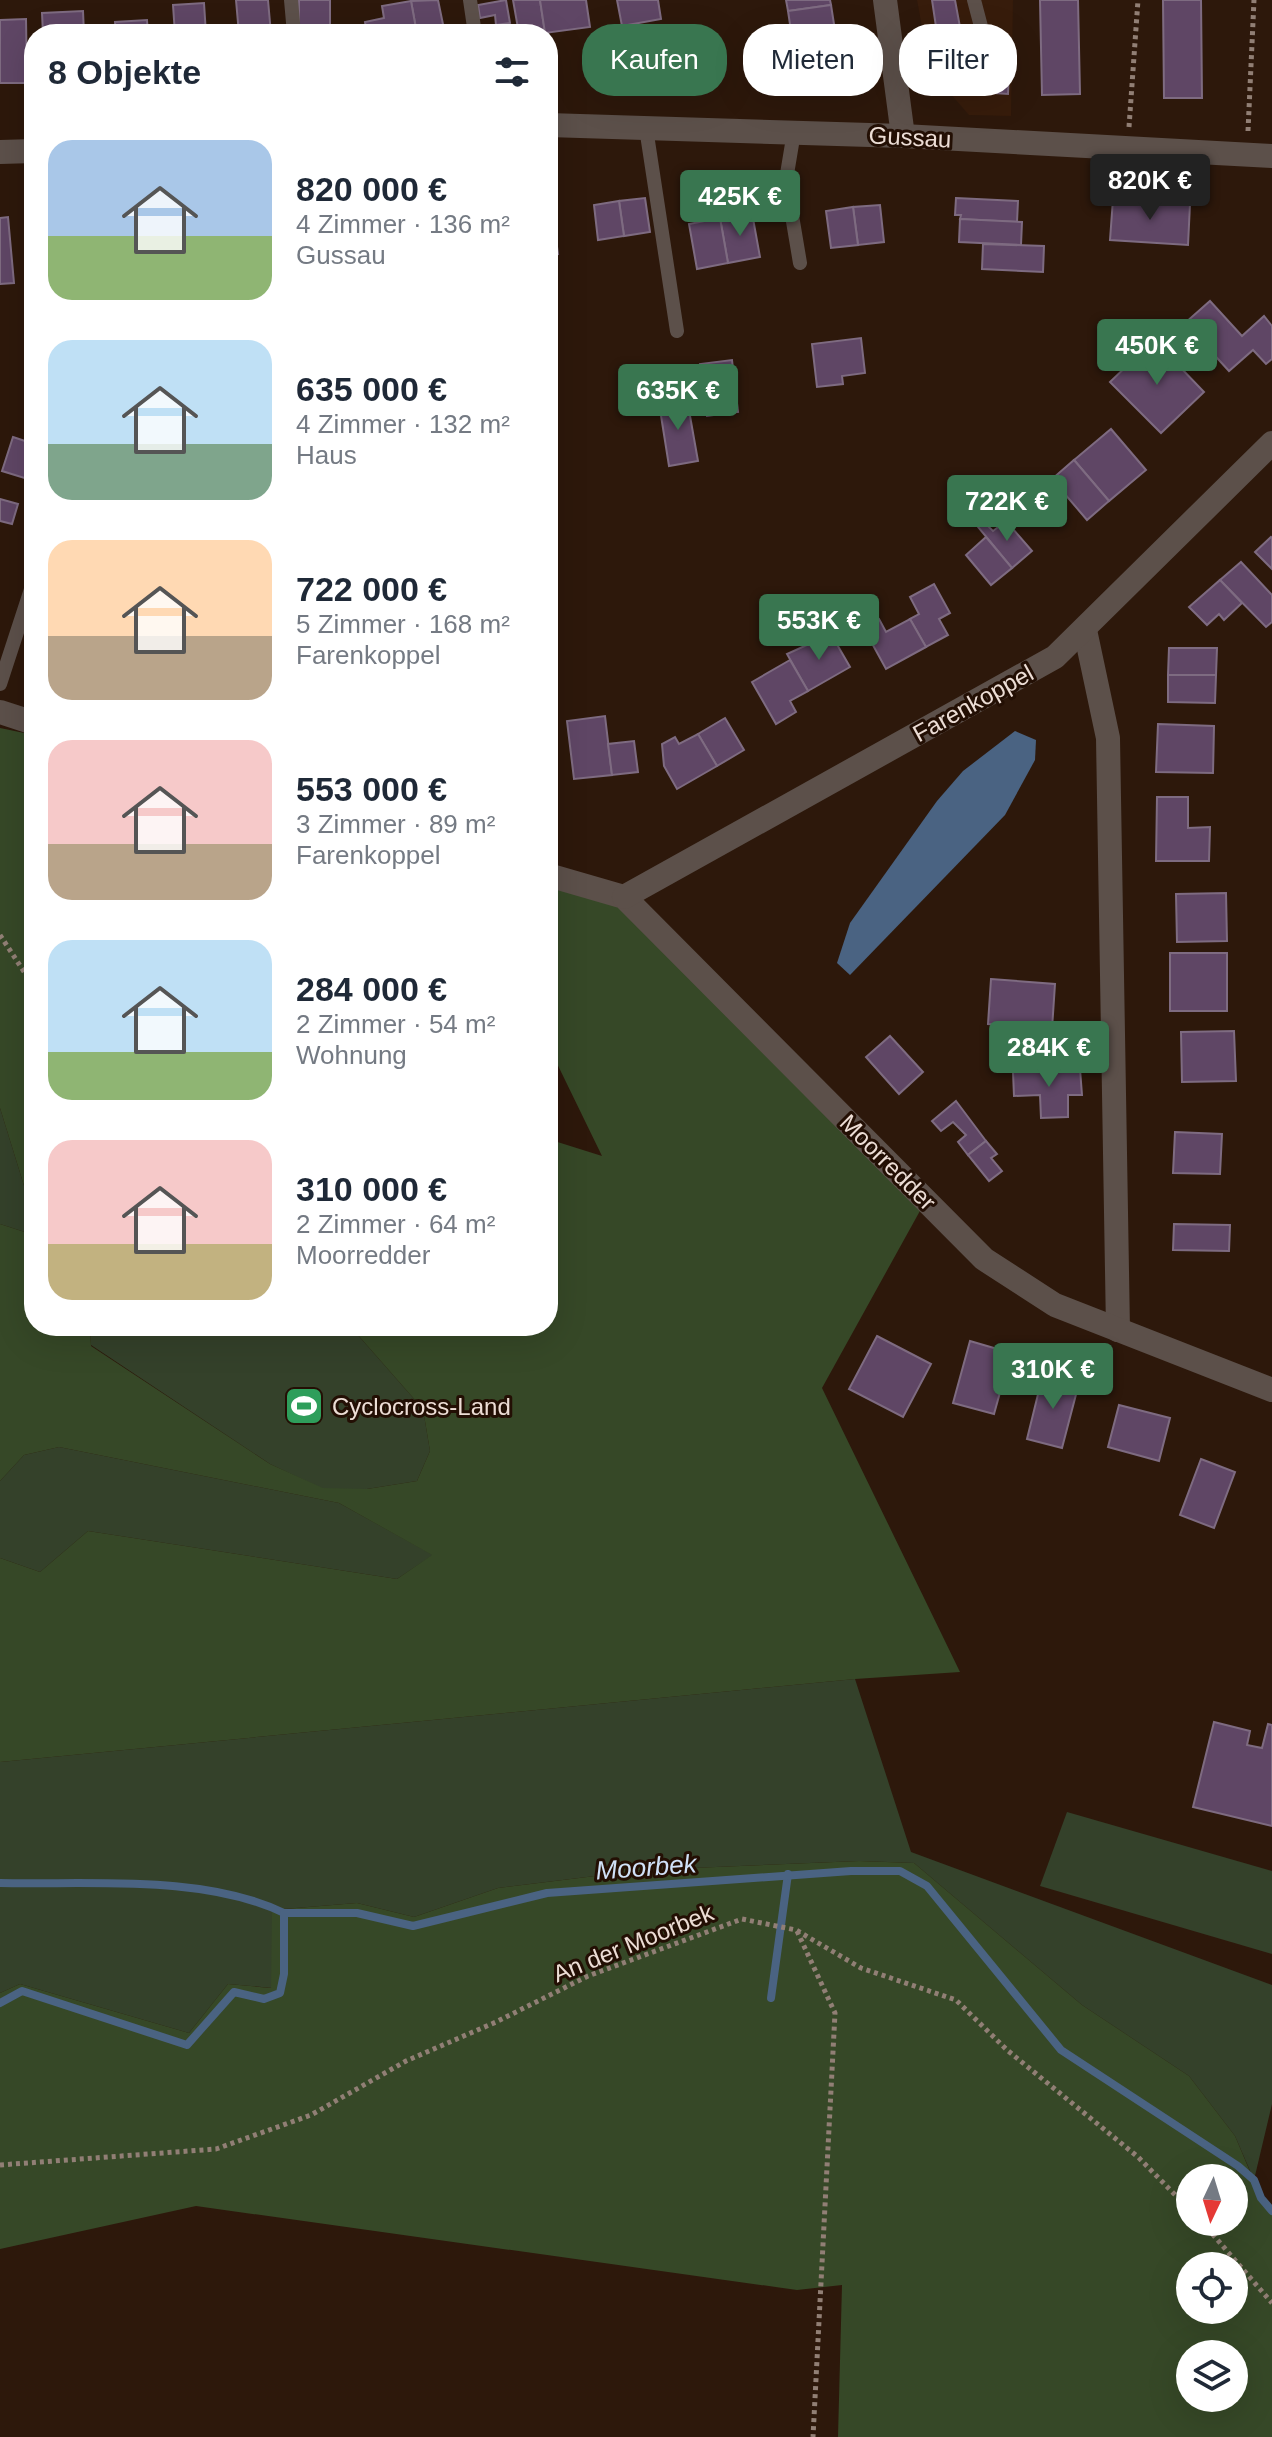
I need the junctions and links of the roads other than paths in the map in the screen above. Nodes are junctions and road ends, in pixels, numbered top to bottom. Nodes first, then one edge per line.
1 (291, 0) edge
2 (470, 0) edge
3 (885, 0) edge
4 (974, 0) edge
5 (293, 24) edge
6 (474, 24) edge
7 (980, 24) edge
8 (558, 125) edge
9 (646, 128) junction
10 (794, 132) junction
11 (903, 136) junction
12 (24, 151) edge
13 (0, 152) edge
14 (1272, 156) edge
15 (800, 263) dead end
16 (677, 331) dead end
17 (1272, 443) edge
18 (24, 611) edge
19 (1085, 630) junction
20 (0, 684) edge
21 (0, 712) edge
22 (24, 720) edge
23 (558, 878) edge
24 (624, 897) junction
25 (1118, 1330) junction
26 (1272, 1390) edge

1 - 5 lane
2 - 6 lane
3 - 11 street
4 - 7 lane
8 - 9 street, Gussau
9 - 10 street, Gussau
9 - 16 lane
10 - 11 street, Gussau
10 - 15 lane
11 - 14 street, Gussau
12 - 13 street
17 - 19 street, Farenkoppel
18 - 20 lane
19 - 24 street, Farenkoppel
19 - 25 street
21 - 22 street
23 - 24 street, Moorredder
24 - 25 street, Moorredder
25 - 26 street, Moorredder

